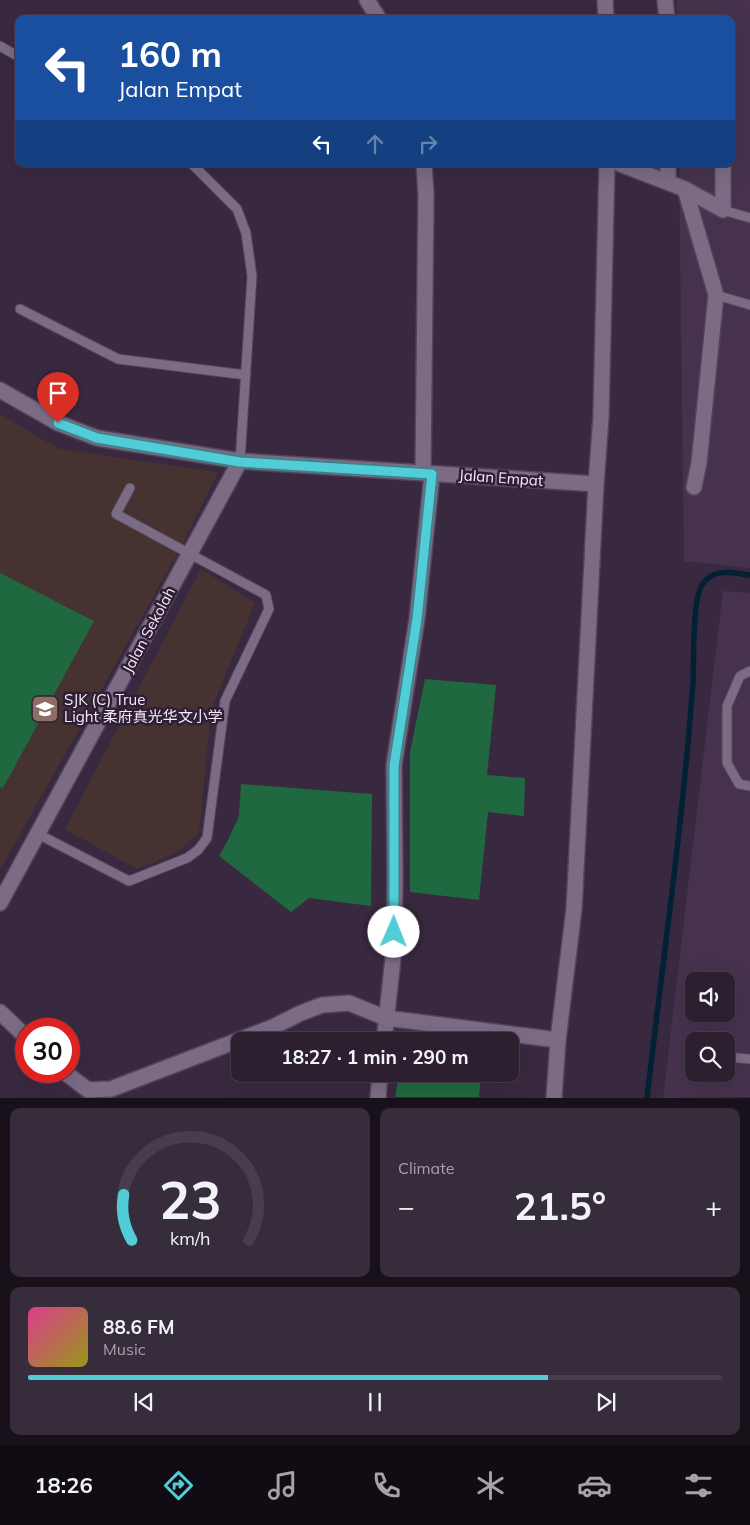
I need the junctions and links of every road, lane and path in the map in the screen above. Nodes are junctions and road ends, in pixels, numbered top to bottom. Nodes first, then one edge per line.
1 (367, 0) edge
2 (606, 0) edge
3 (665, 0) edge
4 (376, 15) edge
5 (606, 15) edge
6 (667, 15) edge
7 (0, 46) edge
8 (15, 55) edge
9 (195, 167) edge
10 (424, 167) edge
11 (607, 167) edge
12 (628, 167) edge
13 (668, 167) edge
14 (723, 167) edge
15 (668, 182) junction
16 (685, 189) junction
17 (723, 210) junction
18 (750, 218) edge
19 (716, 295) junction
20 (750, 305) edge
21 (20, 309) dead end
22 (246, 375) junction
23 (0, 390) edge
24 (240, 462) junction
25 (428, 473) junction
26 (596, 484) junction
27 (694, 487) dead end
28 (130, 488) dead end
29 (190, 554) junction
30 (750, 671) edge
31 (750, 786) edge
32 (38, 834) junction
33 (0, 903) edge
34 (0, 1012) edge
35 (386, 1018) junction
36 (15, 1026) edge
37 (385, 1032) edge
38 (558, 1040) junction
39 (735, 1058) edge
40 (750, 1059) edge
41 (379, 1082) edge
42 (73, 1083) edge
43 (82, 1094) edge
44 (378, 1098) edge
45 (554, 1098) edge

1 - 4 street
2 - 5 street
3 - 6 street
7 - 8 lane
9 - 22 lane
10 - 25 street
11 - 26 street
12 - 15 street
13 - 15 street
14 - 17 street
15 - 16 street
16 - 17 street
16 - 19 street
17 - 18 lane
19 - 20 lane
19 - 27 street
21 - 22 lane
22 - 24 lane
23 - 24 street, Jalan Empat
24 - 25 street, Jalan Empat
24 - 29 street, Jalan Sekolah
25 - 26 street, Jalan Empat
25 - 35 street
26 - 38 street
28 - 29 lane
29 - 32 street, Jalan Sekolah
29 - 32 lane
30 - 31 lane
32 - 33 street, Jalan Sekolah
34 - 36 street
35 - 37 street
35 - 38 street
35 - 43 street
38 - 45 street
39 - 40 lane
41 - 44 street
42 - 43 street

